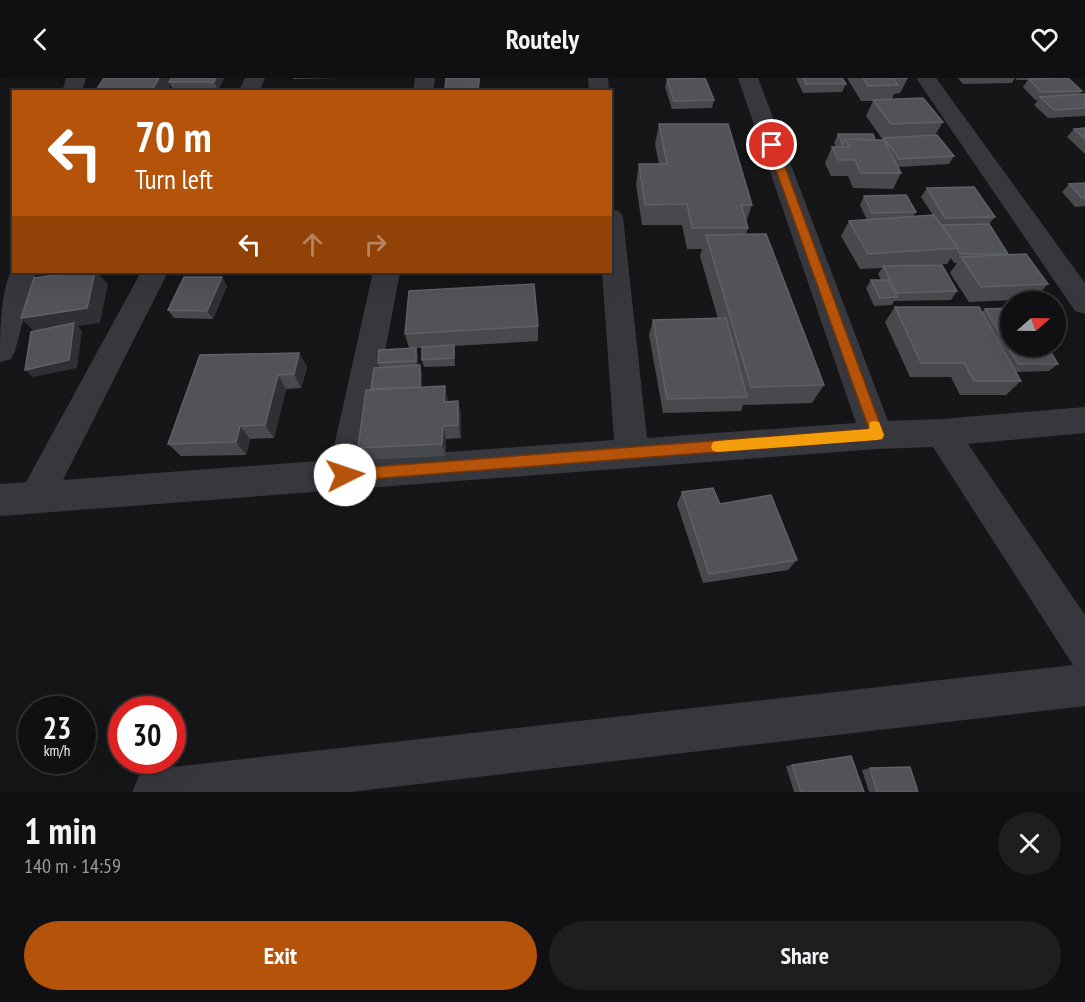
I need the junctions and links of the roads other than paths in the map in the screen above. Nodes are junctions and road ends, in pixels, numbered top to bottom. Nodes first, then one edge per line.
1 (748, 78) edge
2 (926, 78) edge
3 (612, 238) edge
4 (22, 273) edge
5 (153, 273) edge
6 (386, 273) edge
7 (1085, 304) edge
8 (0, 351) edge
9 (1085, 420) edge
10 (942, 433) junction
11 (877, 435) junction
12 (632, 453) junction
13 (345, 475) junction
14 (36, 498) junction
15 (0, 500) edge
16 (1085, 650) edge
17 (1085, 685) edge
18 (155, 792) edge

1 - 11 street
2 - 7 street
3 - 12 street
4 - 8 street
5 - 14 street
6 - 13 street
9 - 10 street
10 - 11 street
10 - 16 street
11 - 12 street
12 - 13 street
13 - 14 street
14 - 15 street
17 - 18 street

